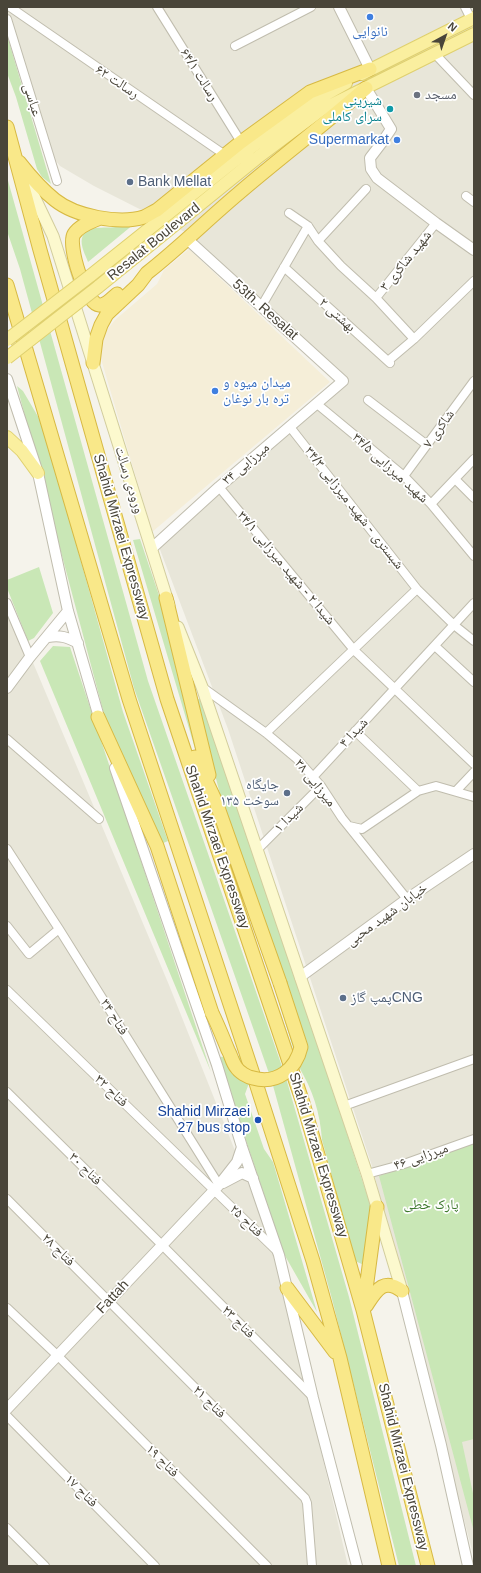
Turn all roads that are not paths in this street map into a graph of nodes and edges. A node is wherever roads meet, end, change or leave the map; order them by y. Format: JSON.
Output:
{"nodes":[{"id":1,"x":10,"y":7,"type":"edge"},
{"id":2,"x":157,"y":7,"type":"edge"},
{"id":3,"x":311,"y":7,"type":"edge"},
{"id":4,"x":339,"y":7,"type":"edge"},
{"id":5,"x":465,"y":7,"type":"edge"},
{"id":6,"x":7,"y":18,"type":"edge"},
{"id":7,"x":472,"y":19,"type":"edge"},
{"id":8,"x":474,"y":34,"type":"edge"},
{"id":9,"x":235,"y":46,"type":"dead end"},
{"id":10,"x":435,"y":54,"type":"junction"},
{"id":11,"x":370,"y":68,"type":"junction"},
{"id":12,"x":366,"y":88,"type":"junction"},
{"id":13,"x":474,"y":95,"type":"edge"},
{"id":14,"x":7,"y":127,"type":"edge"},
{"id":15,"x":241,"y":142,"type":"junction"},
{"id":16,"x":225,"y":155,"type":"junction"},
{"id":17,"x":16,"y":158,"type":"junction"},
{"id":18,"x":57,"y":181,"type":"dead end"},
{"id":19,"x":366,"y":189,"type":"dead end"},
{"id":20,"x":466,"y":196,"type":"dead end"},
{"id":21,"x":474,"y":202,"type":"edge"},
{"id":22,"x":289,"y":213,"type":"dead end"},
{"id":23,"x":100,"y":218,"type":"junction"},
{"id":24,"x":436,"y":223,"type":"junction"},
{"id":25,"x":308,"y":226,"type":"junction"},
{"id":26,"x":187,"y":239,"type":"junction"},
{"id":27,"x":318,"y":241,"type":"junction"},
{"id":28,"x":474,"y":250,"type":"edge"},
{"id":29,"x":284,"y":267,"type":"junction"},
{"id":30,"x":147,"y":273,"type":"junction"},
{"id":31,"x":474,"y":282,"type":"edge"},
{"id":32,"x":7,"y":285,"type":"edge"},
{"id":33,"x":376,"y":298,"type":"junction"},
{"id":34,"x":261,"y":307,"type":"junction"},
{"id":35,"x":414,"y":339,"type":"junction"},
{"id":36,"x":7,"y":340,"type":"edge"},
{"id":37,"x":7,"y":358,"type":"edge"},
{"id":38,"x":93,"y":362,"type":"junction"},
{"id":39,"x":7,"y":379,"type":"edge"},
{"id":40,"x":343,"y":381,"type":"joint"},
{"id":41,"x":474,"y":381,"type":"edge"},
{"id":42,"x":368,"y":400,"type":"dead end"},
{"id":43,"x":316,"y":404,"type":"junction"},
{"id":44,"x":290,"y":427,"type":"junction"},
{"id":45,"x":7,"y":438,"type":"edge"},
{"id":46,"x":427,"y":445,"type":"junction"},
{"id":47,"x":474,"y":459,"type":"edge"},
{"id":48,"x":38,"y":474,"type":"junction"},
{"id":49,"x":404,"y":476,"type":"junction"},
{"id":50,"x":456,"y":479,"type":"junction"},
{"id":51,"x":219,"y":487,"type":"junction"},
{"id":52,"x":474,"y":498,"type":"edge"},
{"id":53,"x":431,"y":504,"type":"junction"},
{"id":54,"x":471,"y":546,"type":"edge"},
{"id":55,"x":151,"y":549,"type":"junction"},
{"id":56,"x":474,"y":556,"type":"edge"},
{"id":57,"x":417,"y":589,"type":"junction"},
{"id":58,"x":166,"y":598,"type":"junction"},
{"id":59,"x":7,"y":603,"type":"edge"},
{"id":60,"x":474,"y":603,"type":"edge"},
{"id":61,"x":68,"y":611,"type":"junction"},
{"id":62,"x":454,"y":625,"type":"junction"},
{"id":63,"x":48,"y":637,"type":"junction"},
{"id":64,"x":474,"y":641,"type":"edge"},
{"id":65,"x":78,"y":643,"type":"junction"},
{"id":66,"x":435,"y":646,"type":"junction"},
{"id":67,"x":354,"y":650,"type":"junction"},
{"id":68,"x":30,"y":657,"type":"junction"},
{"id":69,"x":474,"y":682,"type":"edge"},
{"id":70,"x":202,"y":687,"type":"junction"},
{"id":71,"x":7,"y":688,"type":"edge"},
{"id":72,"x":395,"y":688,"type":"junction"},
{"id":73,"x":167,"y":699,"type":"junction"},
{"id":74,"x":98,"y":717,"type":"junction"},
{"id":75,"x":355,"y":731,"type":"junction"},
{"id":76,"x":266,"y":733,"type":"junction"},
{"id":77,"x":7,"y":738,"type":"edge"},
{"id":78,"x":474,"y":764,"type":"edge"},
{"id":79,"x":474,"y":772,"type":"edge"},
{"id":80,"x":313,"y":777,"type":"junction"},
{"id":81,"x":321,"y":786,"type":"junction"},
{"id":82,"x":418,"y":791,"type":"junction"},
{"id":83,"x":456,"y":791,"type":"junction"},
{"id":84,"x":474,"y":797,"type":"edge"},
{"id":85,"x":216,"y":802,"type":"junction"},
{"id":86,"x":99,"y":819,"type":"dead end"},
{"id":87,"x":349,"y":826,"type":"junction"},
{"id":88,"x":7,"y":849,"type":"edge"},
{"id":89,"x":257,"y":850,"type":"junction"},
{"id":90,"x":474,"y":854,"type":"edge"},
{"id":91,"x":408,"y":899,"type":"junction"},
{"id":92,"x":7,"y":926,"type":"edge"},
{"id":93,"x":60,"y":929,"type":"junction"},
{"id":94,"x":300,"y":977,"type":"junction"},
{"id":95,"x":7,"y":990,"type":"edge"},
{"id":96,"x":474,"y":1059,"type":"edge"},
{"id":97,"x":7,"y":1092,"type":"edge"},
{"id":98,"x":344,"y":1106,"type":"junction"},
{"id":99,"x":474,"y":1139,"type":"edge"},
{"id":100,"x":242,"y":1147,"type":"junction"},
{"id":101,"x":367,"y":1174,"type":"junction"},
{"id":102,"x":253,"y":1178,"type":"junction"},
{"id":103,"x":217,"y":1188,"type":"junction"},
{"id":104,"x":7,"y":1199,"type":"edge"},
{"id":105,"x":377,"y":1207,"type":"junction"},
{"id":106,"x":162,"y":1246,"type":"junction"},
{"id":107,"x":278,"y":1251,"type":"junction"},
{"id":108,"x":287,"y":1288,"type":"junction"},
{"id":109,"x":402,"y":1291,"type":"junction"},
{"id":110,"x":109,"y":1302,"type":"junction"},
{"id":111,"x":7,"y":1308,"type":"edge"},
{"id":112,"x":364,"y":1310,"type":"junction"},
{"id":113,"x":58,"y":1356,"type":"junction"},
{"id":114,"x":340,"y":1358,"type":"junction"},
{"id":115,"x":313,"y":1398,"type":"junction"},
{"id":116,"x":7,"y":1409,"type":"edge"},
{"id":117,"x":7,"y":1416,"type":"edge"},
{"id":118,"x":7,"y":1528,"type":"edge"},
{"id":119,"x":45,"y":1566,"type":"edge"},
{"id":120,"x":155,"y":1566,"type":"edge"},
{"id":121,"x":267,"y":1566,"type":"edge"},
{"id":122,"x":312,"y":1566,"type":"edge"},
{"id":123,"x":357,"y":1566,"type":"edge"},
{"id":124,"x":389,"y":1566,"type":"edge"},
{"id":125,"x":428,"y":1566,"type":"edge"},
{"id":126,"x":468,"y":1566,"type":"edge"}],
"edges":[{"from":1,"to":16,"type":"street","name":"رسالت ۶۲"},
{"from":2,"to":15,"type":"street","name":"رسالت ۶۴/۱"},
{"from":3,"to":9,"type":"street"},
{"from":4,"to":11,"type":"street"},
{"from":5,"to":7,"type":"street"},
{"from":6,"to":18,"type":"street","name":"عباسی"},
{"from":7,"to":11,"type":"main road","name":"Resalat Boulevard"},
{"from":8,"to":10,"type":"main road","name":"Resalat Boulevard"},
{"from":10,"to":12,"type":"main road","name":"Resalat Boulevard"},
{"from":10,"to":13,"type":"street"},
{"from":11,"to":15,"type":"highway"},
{"from":11,"to":36,"type":"main road","name":"Resalat Boulevard","bridge":true},
{"from":12,"to":24,"type":"street"},
{"from":12,"to":26,"type":"highway"},
{"from":12,"to":37,"type":"main road","name":"Resalat Boulevard","bridge":true},
{"from":14,"to":17,"type":"highway","name":"Shahid Mirzaei Expressway"},
{"from":15,"to":16,"type":"highway"},
{"from":16,"to":23,"type":"highway"},
{"from":17,"to":23,"type":"highway"},
{"from":17,"to":38,"type":"main road","name":"ورودی رسالت"},
{"from":17,"to":73,"type":"highway","name":"Shahid Mirzaei Expressway"},
{"from":19,"to":27,"type":"street"},
{"from":20,"to":21,"type":"street"},
{"from":22,"to":25,"type":"street"},
{"from":23,"to":30,"type":"highway"},
{"from":24,"to":28,"type":"street"},
{"from":24,"to":33,"type":"street","name":"شهید شاکری ۳"},
{"from":25,"to":27,"type":"street"},
{"from":25,"to":29,"type":"street"},
{"from":26,"to":30,"type":"highway"},
{"from":26,"to":34,"type":"street","name":"53th. Resalat"},
{"from":27,"to":33,"type":"street"},
{"from":29,"to":34,"type":"street"},
{"from":29,"to":35,"type":"street","name":"بهشتی ۲"},
{"from":30,"to":38,"type":"highway"},
{"from":31,"to":35,"type":"street"},
{"from":32,"to":114,"type":"highway"},
{"from":33,"to":35,"type":"street"},
{"from":34,"to":40,"type":"street","name":"53th. Resalat"},
{"from":38,"to":55,"type":"main road","name":"ورودی رسالت"},
{"from":39,"to":48,"type":"street"},
{"from":40,"to":43,"type":"street","name":"میرزایی ۳۴"},
{"from":41,"to":46,"type":"street","name":"شاکری ۷"},
{"from":42,"to":46,"type":"street"},
{"from":43,"to":44,"type":"street","name":"میرزایی ۳۴"},
{"from":43,"to":49,"type":"street","name":"شهید میرزایی ۳۴/۵"},
{"from":44,"to":51,"type":"street","name":"میرزایی ۳۴"},
{"from":44,"to":57,"type":"street","name":"شبستری - شهید میرزایی ۳۴/۳"},
{"from":45,"to":48,"type":"main road"},
{"from":46,"to":49,"type":"street","name":"شاکری ۷"},
{"from":47,"to":50,"type":"street"},
{"from":48,"to":61,"type":"street"},
{"from":49,"to":53,"type":"street","name":"شهید میرزایی ۳۴/۵"},
{"from":50,"to":52,"type":"street"},
{"from":50,"to":53,"type":"street"},
{"from":51,"to":55,"type":"street","name":"میرزایی ۳۴"},
{"from":51,"to":67,"type":"street","name":"شیدا ۲ - شهید میرزایی ۳۴/۱"},
{"from":53,"to":54,"type":"street","name":"شهید میرزایی ۳۴/۵"},
{"from":54,"to":56,"type":"street","name":"شهید میرزایی ۳۴/۵"},
{"from":55,"to":58,"type":"main road","name":"ورودی رسالت"},
{"from":57,"to":62,"type":"street","name":"شبستری - شهید میرزایی ۳۴/۳"},
{"from":57,"to":67,"type":"street"},
{"from":58,"to":70,"type":"main road","name":"ورودی رسالت"},
{"from":58,"to":85,"type":"highway"},
{"from":59,"to":68,"type":"street"},
{"from":60,"to":62,"type":"street","name":"شیدا ۴"},
{"from":61,"to":63,"type":"street"},
{"from":61,"to":65,"type":"street"},
{"from":62,"to":64,"type":"street","name":"شبستری - شهید میرزایی ۳۴/۳"},
{"from":62,"to":66,"type":"street","name":"شیدا ۴"},
{"from":63,"to":65,"type":"street"},
{"from":63,"to":68,"type":"street"},
{"from":65,"to":74,"type":"street"},
{"from":66,"to":69,"type":"street"},
{"from":66,"to":72,"type":"street","name":"شیدا ۴"},
{"from":67,"to":72,"type":"street"},
{"from":67,"to":76,"type":"street"},
{"from":68,"to":71,"type":"street"},
{"from":70,"to":76,"type":"street","name":"میرزایی ۳۸"},
{"from":70,"to":89,"type":"main road","name":"ورودی رسالت"},
{"from":72,"to":75,"type":"street","name":"شیدا ۴"},
{"from":72,"to":78,"type":"street"},
{"from":73,"to":85,"type":"highway"},
{"from":73,"to":112,"type":"highway","name":"Shahid Mirzaei Expressway"},
{"from":74,"to":85,"type":"highway","bridge":true},
{"from":74,"to":100,"type":"street"},
{"from":75,"to":80,"type":"street","name":"شیدا ۴"},
{"from":75,"to":82,"type":"street"},
{"from":76,"to":80,"type":"street","name":"میرزایی ۳۸"},
{"from":77,"to":86,"type":"street"},
{"from":79,"to":83,"type":"street"},
{"from":80,"to":81,"type":"street","name":"میرزایی ۳۸"},
{"from":81,"to":87,"type":"street","name":"میرزایی ۳۸"},
{"from":81,"to":89,"type":"street","name":"شیدا ۱"},
{"from":82,"to":83,"type":"street"},
{"from":82,"to":87,"type":"street"},
{"from":83,"to":84,"type":"street"},
{"from":87,"to":91,"type":"street","name":"میرزایی ۳۸"},
{"from":88,"to":93,"type":"street","name":"فتاح ۳۴"},
{"from":89,"to":94,"type":"main road","name":"ورودی رسالت"},
{"from":90,"to":91,"type":"street","name":"خیابان شهید محبی"},
{"from":91,"to":94,"type":"street","name":"خیابان شهید محبی"},
{"from":92,"to":93,"type":"street"},
{"from":93,"to":103,"type":"street","name":"فتاح ۳۴"},
{"from":94,"to":98,"type":"main road","name":"ورودی رسالت"},
{"from":95,"to":103,"type":"street","name":"فتاح ۳۲"},
{"from":96,"to":98,"type":"street"},
{"from":97,"to":106,"type":"street","name":"فتاح ۳۰"},
{"from":98,"to":101,"type":"main road","name":"ورودی رسالت"},
{"from":99,"to":101,"type":"street","name":"میرزایی ۴۶"},
{"from":100,"to":102,"type":"street"},
{"from":100,"to":103,"type":"street","name":"Fattah"},
{"from":101,"to":105,"type":"main road","name":"ورودی رسالت"},
{"from":102,"to":103,"type":"street","name":"Fattah"},
{"from":102,"to":107,"type":"street"},
{"from":103,"to":106,"type":"street","name":"Fattah"},
{"from":103,"to":107,"type":"street","name":"فتاح ۲۵"},
{"from":104,"to":110,"type":"street","name":"فتاح ۲۸"},
{"from":105,"to":109,"type":"main road","name":"ورودی رسالت"},
{"from":105,"to":112,"type":"highway"},
{"from":106,"to":110,"type":"street","name":"Fattah"},
{"from":106,"to":115,"type":"street","name":"فتاح ۲۳"},
{"from":107,"to":108,"type":"street"},
{"from":108,"to":114,"type":"highway"},
{"from":108,"to":115,"type":"street"},
{"from":109,"to":112,"type":"highway"},
{"from":109,"to":126,"type":"street"},
{"from":110,"to":113,"type":"street","name":"Fattah"},
{"from":110,"to":122,"type":"street","name":"فتاح ۲۱"},
{"from":111,"to":113,"type":"street","name":"فتاح ۱۹"},
{"from":112,"to":125,"type":"highway","name":"Shahid Mirzaei Expressway"},
{"from":113,"to":116,"type":"street","name":"Fattah"},
{"from":113,"to":121,"type":"street","name":"فتاح ۱۹"},
{"from":114,"to":124,"type":"highway"},
{"from":115,"to":123,"type":"street"},
{"from":117,"to":120,"type":"street","name":"فتاح ۱۷"},
{"from":118,"to":119,"type":"street"}]}
